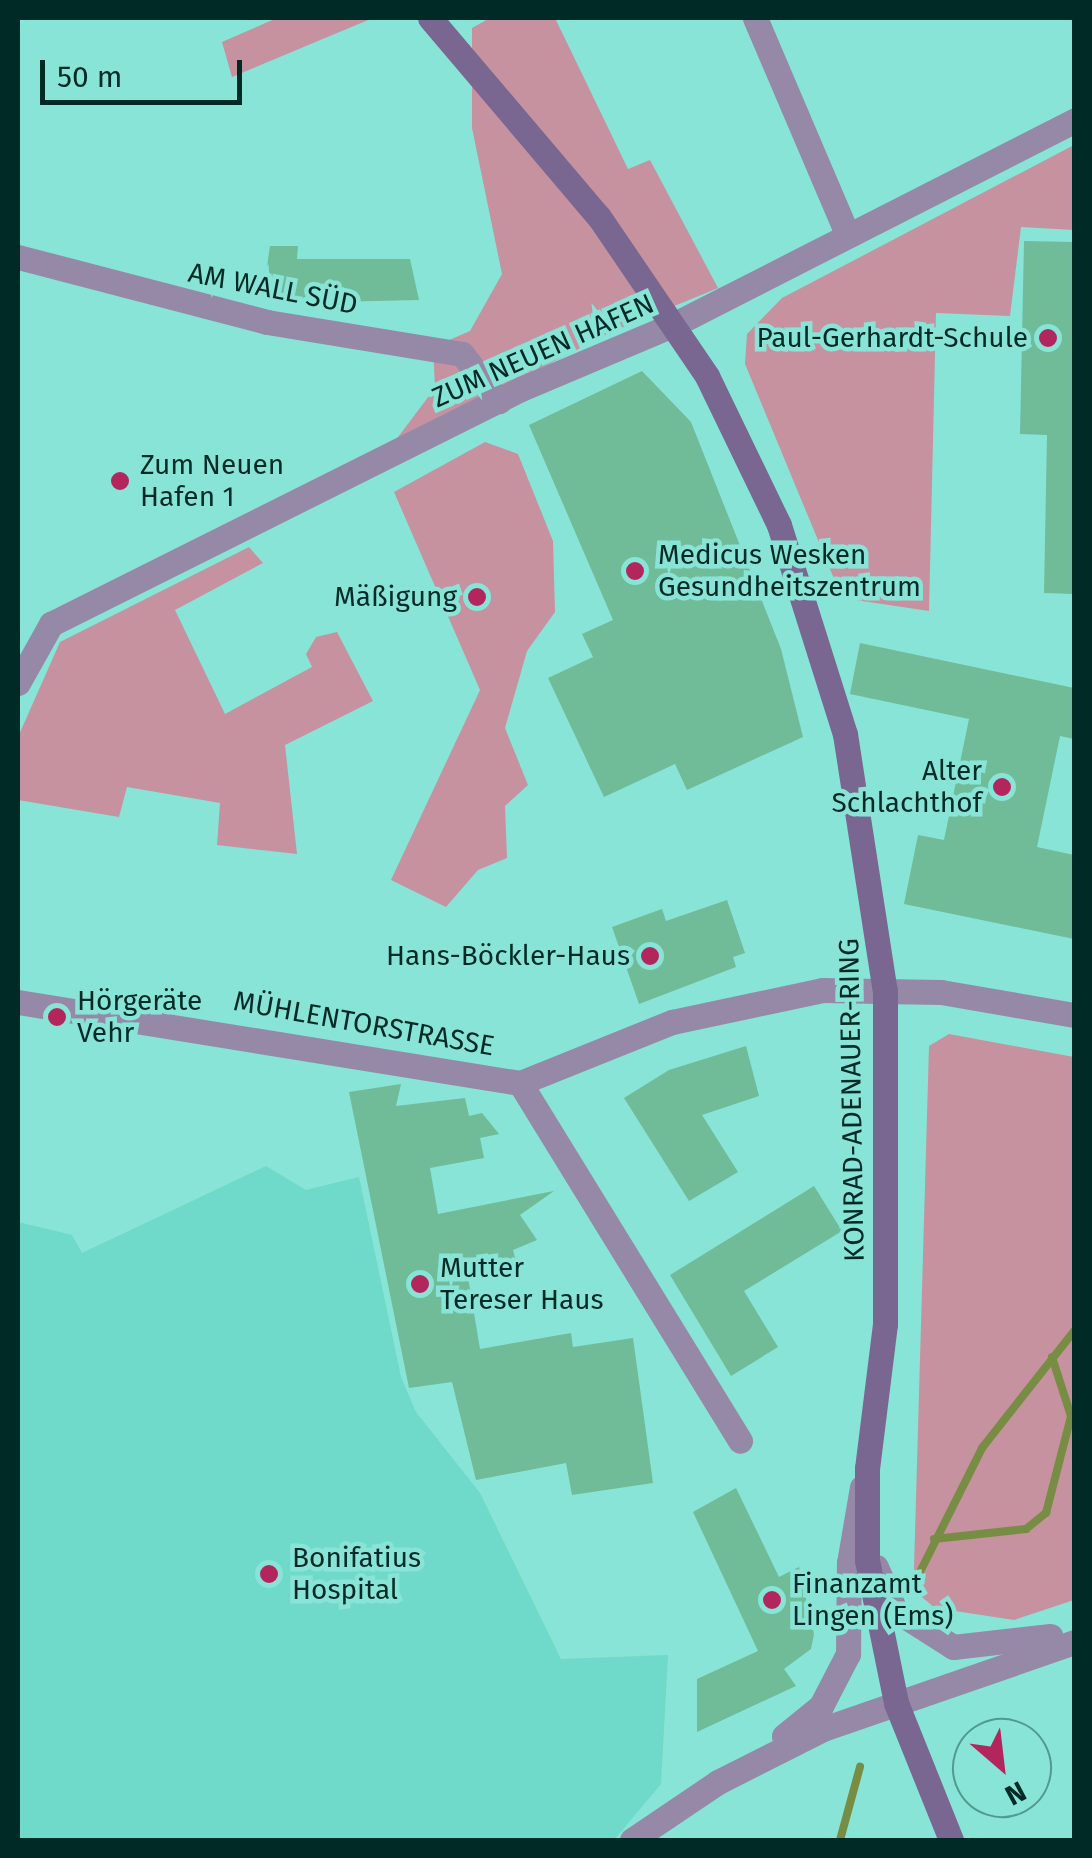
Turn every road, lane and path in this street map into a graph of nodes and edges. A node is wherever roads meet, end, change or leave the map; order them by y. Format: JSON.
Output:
{"nodes":[{"id":1,"x":430,"y":18,"type":"edge"},
{"id":2,"x":756,"y":18,"type":"edge"},
{"id":3,"x":1074,"y":121,"type":"edge"},
{"id":4,"x":847,"y":234,"type":"junction"},
{"id":5,"x":18,"y":257,"type":"edge"},
{"id":6,"x":675,"y":324,"type":"junction"},
{"id":7,"x":499,"y":401,"type":"junction"},
{"id":8,"x":28,"y":634,"type":"edge"},
{"id":9,"x":18,"y":683,"type":"edge"},
{"id":10,"x":886,"y":991,"type":"junction"},
{"id":11,"x":18,"y":1002,"type":"edge"},
{"id":12,"x":1074,"y":1014,"type":"edge"},
{"id":13,"x":520,"y":1083,"type":"junction"},
{"id":14,"x":740,"y":1441,"type":"dead end"},
{"id":15,"x":866,"y":1468,"type":"junction"},
{"id":16,"x":864,"y":1513,"type":"junction"},
{"id":17,"x":1074,"y":1631,"type":"edge"},
{"id":18,"x":1074,"y":1642,"type":"edge"},
{"id":19,"x":896,"y":1702,"type":"junction"},
{"id":20,"x":718,"y":1782,"type":"junction"},
{"id":21,"x":632,"y":1840,"type":"edge"},
{"id":22,"x":951,"y":1840,"type":"edge"}],
"edges":[{"from":1,"to":6,"type":"main road","name":"KONRAD-ADENAUER-RING"},
{"from":2,"to":4,"type":"street"},
{"from":3,"to":4,"type":"street","name":"ZUM NEUEN HAFEN"},
{"from":4,"to":6,"type":"street","name":"ZUM NEUEN HAFEN"},
{"from":5,"to":7,"type":"street","name":"AM WALL SÜD"},
{"from":6,"to":7,"type":"street","name":"ZUM NEUEN HAFEN"},
{"from":6,"to":10,"type":"main road","name":"KONRAD-ADENAUER-RING"},
{"from":7,"to":8,"type":"street","name":"ZUM NEUEN HAFEN"},
{"from":8,"to":9,"type":"street"},
{"from":10,"to":12,"type":"street"},
{"from":10,"to":13,"type":"street"},
{"from":10,"to":15,"type":"main road","name":"KONRAD-ADENAUER-RING"},
{"from":11,"to":13,"type":"street","name":"MÜHLENTORSTRASSE"},
{"from":13,"to":14,"type":"street","name":"MÜHLENTORSTRASSE"},
{"from":15,"to":16,"type":"main road","name":"KONRAD-ADENAUER-RING"},
{"from":15,"to":20,"type":"street"},
{"from":16,"to":17,"type":"street"},
{"from":16,"to":19,"type":"main road","name":"KONRAD-ADENAUER-RING"},
{"from":18,"to":19,"type":"street"},
{"from":19,"to":20,"type":"street"},
{"from":19,"to":22,"type":"main road","name":"KONRAD-ADENAUER-RING"},
{"from":20,"to":21,"type":"street"}]}
